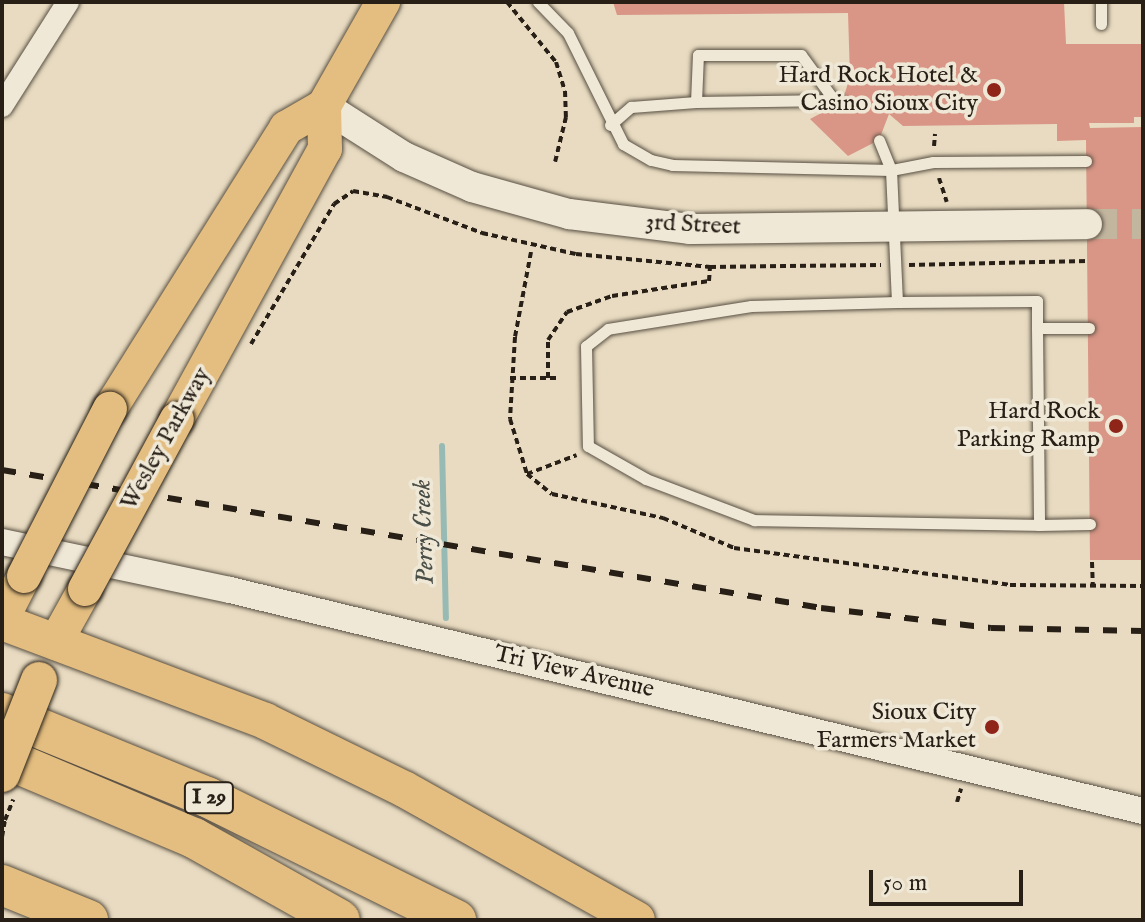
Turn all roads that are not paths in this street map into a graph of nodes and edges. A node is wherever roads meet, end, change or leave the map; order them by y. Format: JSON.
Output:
{"nodes":[{"id":1,"x":68,"y":2,"type":"edge"},
{"id":2,"x":383,"y":2,"type":"edge"},
{"id":3,"x":538,"y":2,"type":"edge"},
{"id":4,"x":1101,"y":2,"type":"edge"},
{"id":5,"x":1101,"y":24,"type":"dead end"},
{"id":6,"x":6,"y":92,"type":"edge"},
{"id":7,"x":696,"y":102,"type":"junction"},
{"id":8,"x":324,"y":106,"type":"junction"},
{"id":9,"x":610,"y":125,"type":"junction"},
{"id":10,"x":879,"y":140,"type":"dead end"},
{"id":11,"x":1086,"y":161,"type":"dead end"},
{"id":12,"x":891,"y":170,"type":"junction"},
{"id":13,"x":1087,"y":224,"type":"tunnel mouth"},
{"id":14,"x":896,"y":227,"type":"junction"},
{"id":15,"x":897,"y":302,"type":"junction"},
{"id":16,"x":1037,"y":328,"type":"junction"},
{"id":17,"x":1089,"y":328,"type":"dead end"},
{"id":18,"x":1090,"y":524,"type":"dead end"},
{"id":19,"x":1039,"y":525,"type":"junction"},
{"id":20,"x":2,"y":542,"type":"edge"},
{"id":21,"x":2,"y":620,"type":"edge"},
{"id":22,"x":55,"y":643,"type":"junction"},
{"id":23,"x":2,"y":700,"type":"edge"},
{"id":24,"x":2,"y":713,"type":"edge"},
{"id":25,"x":2,"y":757,"type":"edge"},
{"id":26,"x":2,"y":774,"type":"edge"},
{"id":27,"x":207,"y":797,"type":"junction"},
{"id":28,"x":1143,"y":811,"type":"edge"},
{"id":29,"x":2,"y":885,"type":"edge"},
{"id":30,"x":88,"y":920,"type":"edge"},
{"id":31,"x":340,"y":920,"type":"edge"},
{"id":32,"x":456,"y":920,"type":"edge"},
{"id":33,"x":637,"y":920,"type":"edge"}],
"edges":[{"from":1,"to":6,"type":"street"},
{"from":2,"to":8,"type":"main road"},
{"from":3,"to":9,"type":"lane"},
{"from":4,"to":5,"type":"lane"},
{"from":7,"to":7,"type":"lane"},
{"from":7,"to":9,"type":"lane"},
{"from":8,"to":14,"type":"main road","name":"3rd Street"},
{"from":8,"to":21,"type":"main road","bridge":true},
{"from":8,"to":22,"type":"main road","name":"Wesley Parkway","bridge":true},
{"from":9,"to":12,"type":"lane"},
{"from":10,"to":12,"type":"lane"},
{"from":11,"to":12,"type":"lane"},
{"from":12,"to":14,"type":"lane"},
{"from":13,"to":14,"type":"main road","name":"3rd Street"},
{"from":14,"to":15,"type":"lane"},
{"from":15,"to":16,"type":"lane"},
{"from":15,"to":19,"type":"lane"},
{"from":16,"to":17,"type":"lane"},
{"from":16,"to":19,"type":"lane"},
{"from":18,"to":19,"type":"lane"},
{"from":20,"to":28,"type":"street","name":"Tri View Avenue"},
{"from":21,"to":22,"type":"highway"},
{"from":22,"to":26,"type":"highway","name":"Wesley Parkway","bridge":true},
{"from":22,"to":33,"type":"highway"},
{"from":23,"to":27,"type":"highway"},
{"from":24,"to":27,"type":"highway","number":"I 29"},
{"from":25,"to":31,"type":"highway","number":"I 29"},
{"from":27,"to":32,"type":"highway","number":"I 29"},
{"from":29,"to":30,"type":"highway"}]}
